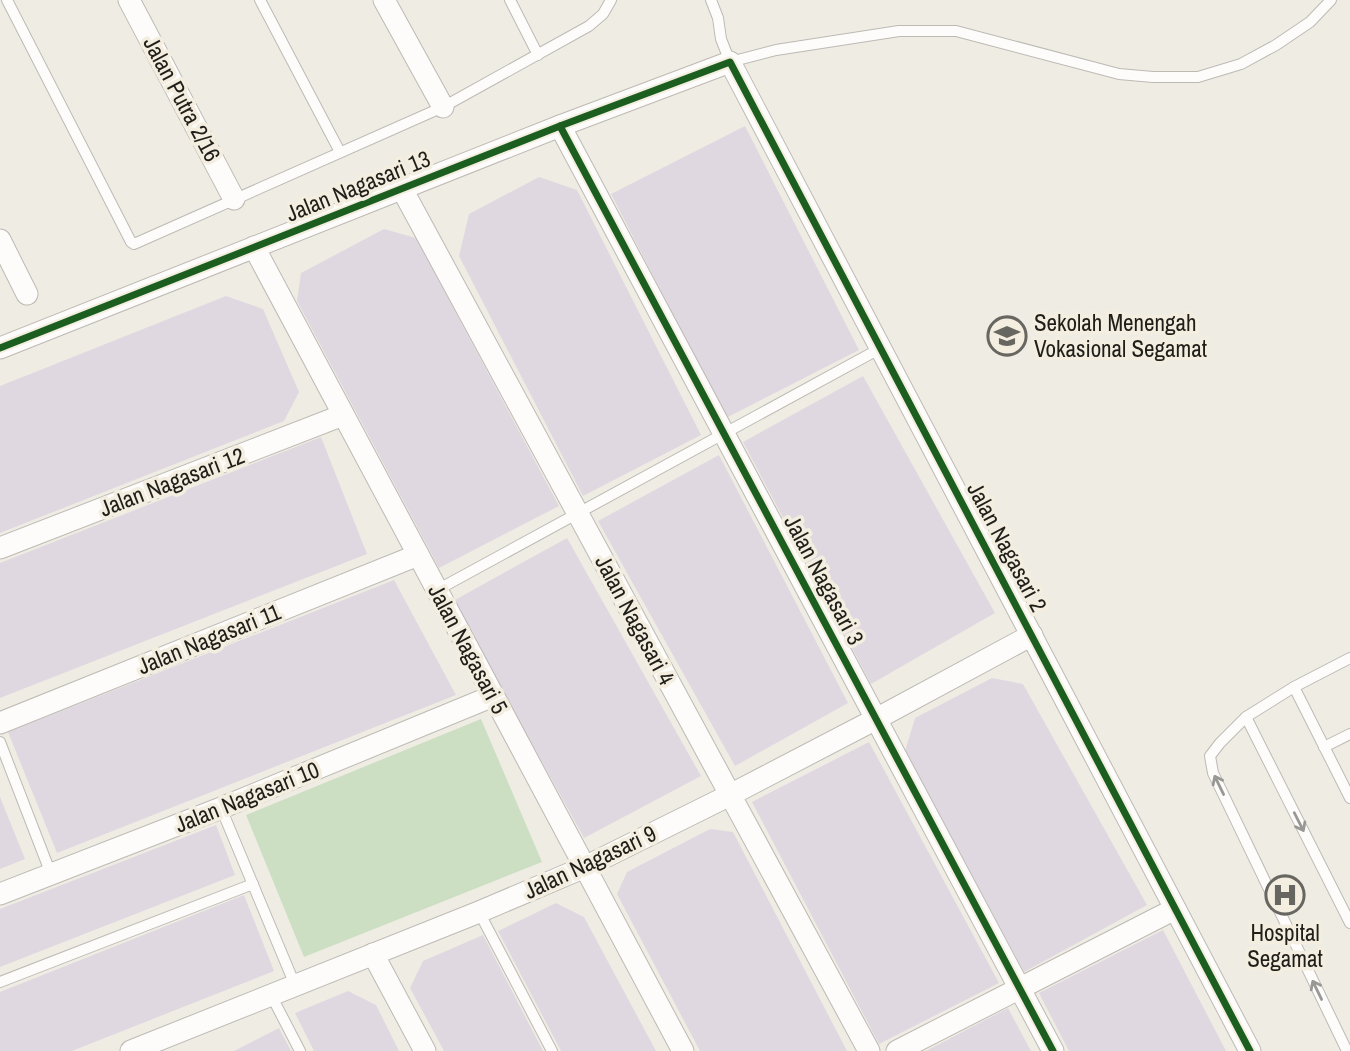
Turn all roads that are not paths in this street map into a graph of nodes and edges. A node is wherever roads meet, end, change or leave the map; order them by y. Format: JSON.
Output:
{"nodes":[{"id":1,"x":7,"y":0,"type":"edge"},
{"id":2,"x":129,"y":0,"type":"edge"},
{"id":3,"x":260,"y":0,"type":"edge"},
{"id":4,"x":383,"y":0,"type":"edge"},
{"id":5,"x":510,"y":0,"type":"edge"},
{"id":6,"x":611,"y":0,"type":"edge"},
{"id":7,"x":711,"y":0,"type":"edge"},
{"id":8,"x":1331,"y":0,"type":"edge"},
{"id":9,"x":538,"y":55,"type":"junction"},
{"id":10,"x":730,"y":62,"type":"junction"},
{"id":11,"x":443,"y":107,"type":"junction"},
{"id":12,"x":560,"y":126,"type":"junction"},
{"id":13,"x":340,"y":152,"type":"junction"},
{"id":14,"x":402,"y":189,"type":"junction"},
{"id":15,"x":234,"y":199,"type":"junction"},
{"id":16,"x":0,"y":240,"type":"edge"},
{"id":17,"x":254,"y":247,"type":"junction"},
{"id":18,"x":27,"y":294,"type":"dead end"},
{"id":19,"x":0,"y":348,"type":"edge"},
{"id":20,"x":881,"y":348,"type":"junction"},
{"id":21,"x":343,"y":415,"type":"junction"},
{"id":22,"x":723,"y":433,"type":"junction"},
{"id":23,"x":577,"y":512,"type":"junction"},
{"id":24,"x":0,"y":548,"type":"edge"},
{"id":25,"x":418,"y":555,"type":"junction"},
{"id":26,"x":437,"y":590,"type":"junction"},
{"id":27,"x":1032,"y":635,"type":"junction"},
{"id":28,"x":1350,"y":658,"type":"edge"},
{"id":29,"x":1294,"y":687,"type":"junction"},
{"id":30,"x":493,"y":696,"type":"junction"},
{"id":31,"x":1246,"y":717,"type":"junction"},
{"id":32,"x":876,"y":719,"type":"junction"},
{"id":33,"x":0,"y":723,"type":"edge"},
{"id":34,"x":1350,"y":734,"type":"edge"},
{"id":35,"x":0,"y":743,"type":"edge"},
{"id":36,"x":1324,"y":747,"type":"junction"},
{"id":37,"x":730,"y":795,"type":"junction"},
{"id":38,"x":1350,"y":798,"type":"edge"},
{"id":39,"x":222,"y":808,"type":"junction"},
{"id":40,"x":584,"y":867,"type":"junction"},
{"id":41,"x":51,"y":873,"type":"junction"},
{"id":42,"x":253,"y":884,"type":"junction"},
{"id":43,"x":0,"y":894,"type":"edge"},
{"id":44,"x":1175,"y":909,"type":"junction"},
{"id":45,"x":479,"y":912,"type":"junction"},
{"id":46,"x":1350,"y":923,"type":"edge"},
{"id":47,"x":373,"y":954,"type":"junction"},
{"id":48,"x":0,"y":982,"type":"edge"},
{"id":49,"x":295,"y":985,"type":"junction"},
{"id":50,"x":1019,"y":987,"type":"junction"},
{"id":51,"x":271,"y":995,"type":"junction"},
{"id":52,"x":165,"y":1045,"type":"edge"},
{"id":53,"x":131,"y":1051,"type":"edge"},
{"id":54,"x":300,"y":1051,"type":"edge"},
{"id":55,"x":425,"y":1051,"type":"edge"},
{"id":56,"x":552,"y":1051,"type":"edge"},
{"id":57,"x":683,"y":1051,"type":"edge"},
{"id":58,"x":869,"y":1051,"type":"edge"},
{"id":59,"x":897,"y":1051,"type":"edge"},
{"id":60,"x":1054,"y":1051,"type":"edge"},
{"id":61,"x":1250,"y":1051,"type":"edge"},
{"id":62,"x":1347,"y":1051,"type":"edge"}],
"edges":[{"from":1,"to":15,"type":"lane"},
{"from":2,"to":15,"type":"street","name":"Jalan Putra 2/16"},
{"from":3,"to":13,"type":"lane"},
{"from":4,"to":11,"type":"street"},
{"from":5,"to":9,"type":"lane"},
{"from":6,"to":9,"type":"lane"},
{"from":7,"to":10,"type":"lane"},
{"from":8,"to":10,"type":"lane"},
{"from":9,"to":11,"type":"lane"},
{"from":10,"to":12,"type":"street","name":"Jalan Nagasari 13"},
{"from":10,"to":20,"type":"street","name":"Jalan Nagasari 2"},
{"from":11,"to":13,"type":"lane"},
{"from":12,"to":14,"type":"street","name":"Jalan Nagasari 13"},
{"from":12,"to":22,"type":"street","name":"Jalan Nagasari 3"},
{"from":13,"to":15,"type":"lane"},
{"from":14,"to":17,"type":"street","name":"Jalan Nagasari 13"},
{"from":14,"to":23,"type":"street","name":"Jalan Nagasari 4"},
{"from":16,"to":18,"type":"street"},
{"from":17,"to":19,"type":"street","name":"Jalan Nagasari 13"},
{"from":17,"to":21,"type":"street","name":"Jalan Nagasari 5"},
{"from":20,"to":22,"type":"lane"},
{"from":20,"to":27,"type":"street","name":"Jalan Nagasari 2"},
{"from":21,"to":24,"type":"street","name":"Jalan Nagasari 12"},
{"from":21,"to":25,"type":"street","name":"Jalan Nagasari 5"},
{"from":22,"to":23,"type":"lane"},
{"from":22,"to":32,"type":"street","name":"Jalan Nagasari 3"},
{"from":23,"to":26,"type":"lane"},
{"from":23,"to":37,"type":"street","name":"Jalan Nagasari 4"},
{"from":25,"to":26,"type":"street","name":"Jalan Nagasari 5"},
{"from":25,"to":33,"type":"street","name":"Jalan Nagasari 11"},
{"from":26,"to":30,"type":"street","name":"Jalan Nagasari 5"},
{"from":27,"to":32,"type":"street","name":"Jalan Nagasari 9"},
{"from":27,"to":44,"type":"street","name":"Jalan Nagasari 2"},
{"from":28,"to":29,"type":"lane"},
{"from":29,"to":31,"type":"lane"},
{"from":29,"to":36,"type":"lane"},
{"from":30,"to":39,"type":"street","name":"Jalan Nagasari 10"},
{"from":30,"to":40,"type":"street","name":"Jalan Nagasari 5"},
{"from":31,"to":46,"type":"lane","one_way":true},
{"from":62,"to":31,"type":"lane","one_way":true},
{"from":32,"to":37,"type":"street","name":"Jalan Nagasari 9"},
{"from":32,"to":50,"type":"street","name":"Jalan Nagasari 3"},
{"from":34,"to":36,"type":"lane"},
{"from":35,"to":41,"type":"lane"},
{"from":36,"to":38,"type":"lane"},
{"from":37,"to":40,"type":"street","name":"Jalan Nagasari 9"},
{"from":37,"to":58,"type":"street","name":"Jalan Nagasari 4"},
{"from":39,"to":41,"type":"street","name":"Jalan Nagasari 10"},
{"from":39,"to":42,"type":"lane"},
{"from":40,"to":45,"type":"street","name":"Jalan Nagasari 9"},
{"from":40,"to":57,"type":"street","name":"Jalan Nagasari 5"},
{"from":41,"to":43,"type":"street","name":"Jalan Nagasari 10"},
{"from":42,"to":48,"type":"lane"},
{"from":42,"to":49,"type":"lane"},
{"from":44,"to":50,"type":"street"},
{"from":44,"to":61,"type":"street","name":"Jalan Nagasari 2"},
{"from":45,"to":47,"type":"street","name":"Jalan Nagasari 9"},
{"from":45,"to":56,"type":"lane"},
{"from":47,"to":49,"type":"street","name":"Jalan Nagasari 9"},
{"from":47,"to":55,"type":"street"},
{"from":49,"to":51,"type":"street","name":"Jalan Nagasari 9"},
{"from":50,"to":59,"type":"street"},
{"from":50,"to":60,"type":"street","name":"Jalan Nagasari 3"},
{"from":51,"to":52,"type":"street","name":"Jalan Nagasari 9"},
{"from":51,"to":54,"type":"lane"},
{"from":52,"to":53,"type":"street","name":"Jalan Nagasari 9"}]}
